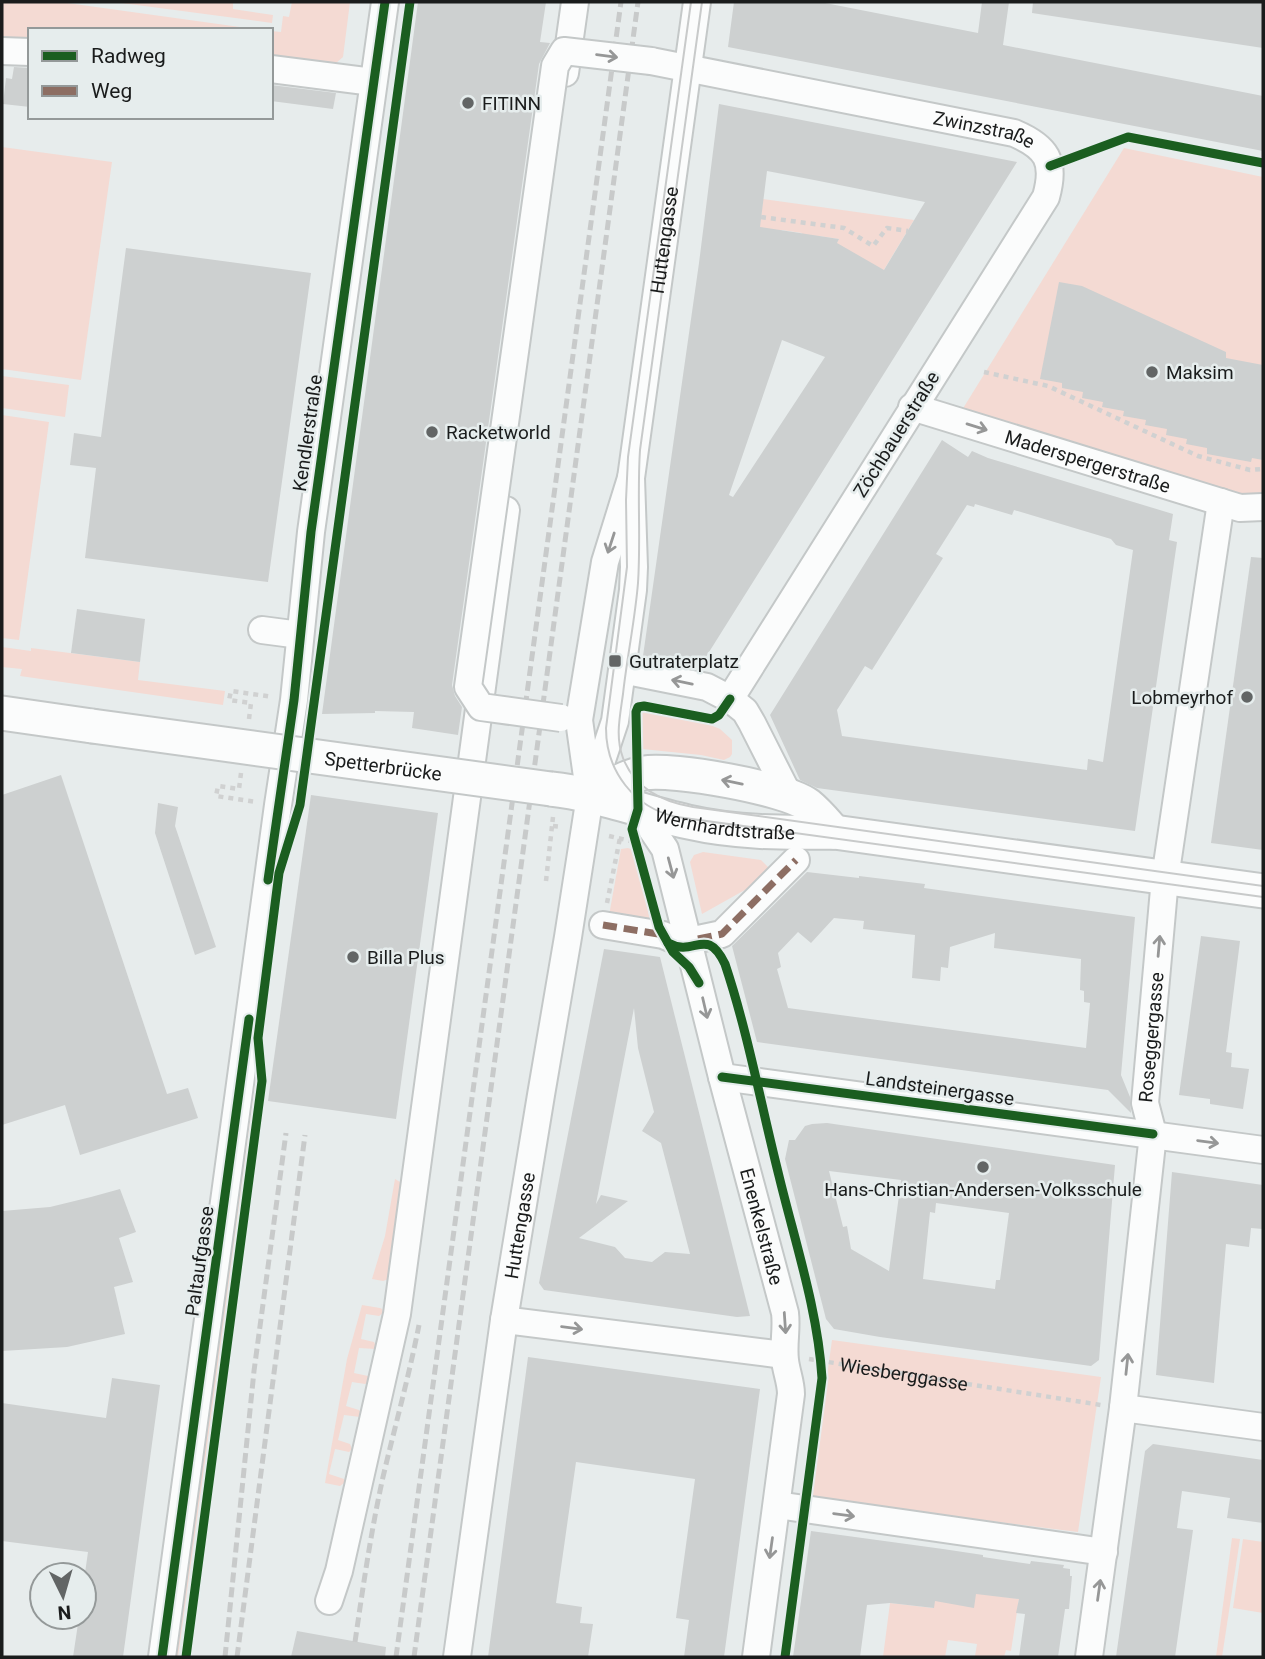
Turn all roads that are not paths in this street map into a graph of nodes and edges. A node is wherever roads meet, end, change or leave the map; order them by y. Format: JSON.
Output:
{"nodes":[{"id":1,"x":385,"y":2,"type":"edge"},
{"id":2,"x":575,"y":2,"type":"edge"},
{"id":3,"x":697,"y":2,"type":"edge"},
{"id":4,"x":2,"y":51,"type":"edge"},
{"id":5,"x":28,"y":51,"type":"edge"},
{"id":6,"x":688,"y":68,"type":"junction"},
{"id":7,"x":273,"y":69,"type":"edge"},
{"id":8,"x":373,"y":82,"type":"junction"},
{"id":9,"x":1050,"y":166,"type":"joint"},
{"id":10,"x":912,"y":407,"type":"junction"},
{"id":11,"x":631,"y":478,"type":"junction"},
{"id":12,"x":1221,"y":502,"type":"junction"},
{"id":13,"x":1263,"y":507,"type":"edge"},
{"id":14,"x":262,"y":630,"type":"dead end"},
{"id":15,"x":300,"y":635,"type":"junction"},
{"id":16,"x":622,"y":670,"type":"junction"},
{"id":17,"x":730,"y":699,"type":"junction"},
{"id":18,"x":2,"y":713,"type":"edge"},
{"id":19,"x":570,"y":719,"type":"junction"},
{"id":20,"x":590,"y":796,"type":"junction"},
{"id":21,"x":789,"y":796,"type":"junction"},
{"id":22,"x":638,"y":809,"type":"junction"},
{"id":23,"x":834,"y":832,"type":"junction"},
{"id":24,"x":796,"y":860,"type":"dead end"},
{"id":25,"x":270,"y":869,"type":"joint"},
{"id":26,"x":1165,"y":878,"type":"junction"},
{"id":27,"x":1263,"y":891,"type":"edge"},
{"id":28,"x":603,"y":925,"type":"road end"},
{"id":29,"x":689,"y":941,"type":"junction"},
{"id":30,"x":722,"y":1077,"type":"junction"},
{"id":31,"x":1153,"y":1135,"type":"junction"},
{"id":32,"x":1263,"y":1150,"type":"edge"},
{"id":33,"x":504,"y":1320,"type":"junction"},
{"id":34,"x":784,"y":1355,"type":"junction"},
{"id":35,"x":1122,"y":1408,"type":"junction"},
{"id":36,"x":1263,"y":1427,"type":"edge"},
{"id":37,"x":777,"y":1505,"type":"junction"},
{"id":38,"x":1104,"y":1552,"type":"junction"},
{"id":39,"x":329,"y":1601,"type":"dead end"},
{"id":40,"x":162,"y":1657,"type":"edge"},
{"id":41,"x":457,"y":1657,"type":"edge"},
{"id":42,"x":756,"y":1657,"type":"edge"},
{"id":43,"x":1089,"y":1657,"type":"edge"}],
"edges":[{"from":1,"to":8,"type":"street","name":"Kendlerstraße"},
{"from":2,"to":39,"type":"street"},
{"from":3,"to":6,"type":"street","name":"Huttengasse"},
{"from":4,"to":5,"type":"street"},
{"from":6,"to":9,"type":"street","name":"Zwinzstraße"},
{"from":6,"to":11,"type":"street","name":"Huttengasse"},
{"from":19,"to":6,"type":"street","name":"Zwinzstraße","one_way":true,"bridge":true},
{"from":7,"to":8,"type":"street"},
{"from":8,"to":15,"type":"street","name":"Kendlerstraße"},
{"from":9,"to":10,"type":"street","name":"Zöchbauerstraße"},
{"from":10,"to":12,"type":"street","name":"Maderspergerstraße","one_way":true},
{"from":10,"to":17,"type":"street","name":"Zöchbauerstraße"},
{"from":11,"to":16,"type":"street","name":"Huttengasse"},
{"from":11,"to":19,"type":"street","name":"Huttengasse","one_way":true},
{"from":12,"to":13,"type":"street","name":"Maderspergerstraße"},
{"from":12,"to":26,"type":"street","name":"Roseggergasse"},
{"from":14,"to":15,"type":"street"},
{"from":15,"to":25,"type":"street","name":"Kendlerstraße"},
{"from":17,"to":16,"type":"street","one_way":true},
{"from":16,"to":20,"type":"street","name":"Huttengasse"},
{"from":17,"to":21,"type":"street"},
{"from":18,"to":20,"type":"main road","name":"Spetterbrücke","bridge":true},
{"from":19,"to":20,"type":"street","name":"Huttengasse"},
{"from":21,"to":20,"type":"main road","name":"Wernhardtstraße","one_way":true},
{"from":20,"to":22,"type":"main road","name":"Wernhardtstraße"},
{"from":20,"to":33,"type":"street","name":"Huttengasse"},
{"from":21,"to":23,"type":"main road","name":"Wernhardtstraße"},
{"from":22,"to":23,"type":"main road","name":"Wernhardtstraße"},
{"from":22,"to":29,"type":"street","name":"Enenkelstraße","one_way":true},
{"from":23,"to":26,"type":"main road","name":"Wernhardtstraße"},
{"from":24,"to":29,"type":"street"},
{"from":25,"to":40,"type":"street","name":"Paltaufgasse"},
{"from":26,"to":27,"type":"main road","name":"Wernhardtstraße"},
{"from":31,"to":26,"type":"street","name":"Roseggergasse","one_way":true},
{"from":28,"to":29,"type":"street"},
{"from":29,"to":30,"type":"street","name":"Enenkelstraße","one_way":true},
{"from":30,"to":31,"type":"street","name":"Landsteinergasse"},
{"from":30,"to":34,"type":"street","name":"Enenkelstraße","one_way":true},
{"from":31,"to":32,"type":"street","name":"Landsteinergasse","one_way":true},
{"from":35,"to":31,"type":"street","name":"Roseggergasse","one_way":true},
{"from":33,"to":34,"type":"street","one_way":true},
{"from":33,"to":41,"type":"street","name":"Huttengasse"},
{"from":34,"to":37,"type":"street","name":"Enenkelstraße"},
{"from":35,"to":36,"type":"street"},
{"from":35,"to":38,"type":"street","name":"Roseggergasse"},
{"from":37,"to":38,"type":"street","one_way":true},
{"from":37,"to":42,"type":"street","name":"Enenkelstraße","one_way":true},
{"from":43,"to":38,"type":"street","name":"Roseggergasse","one_way":true}]}
